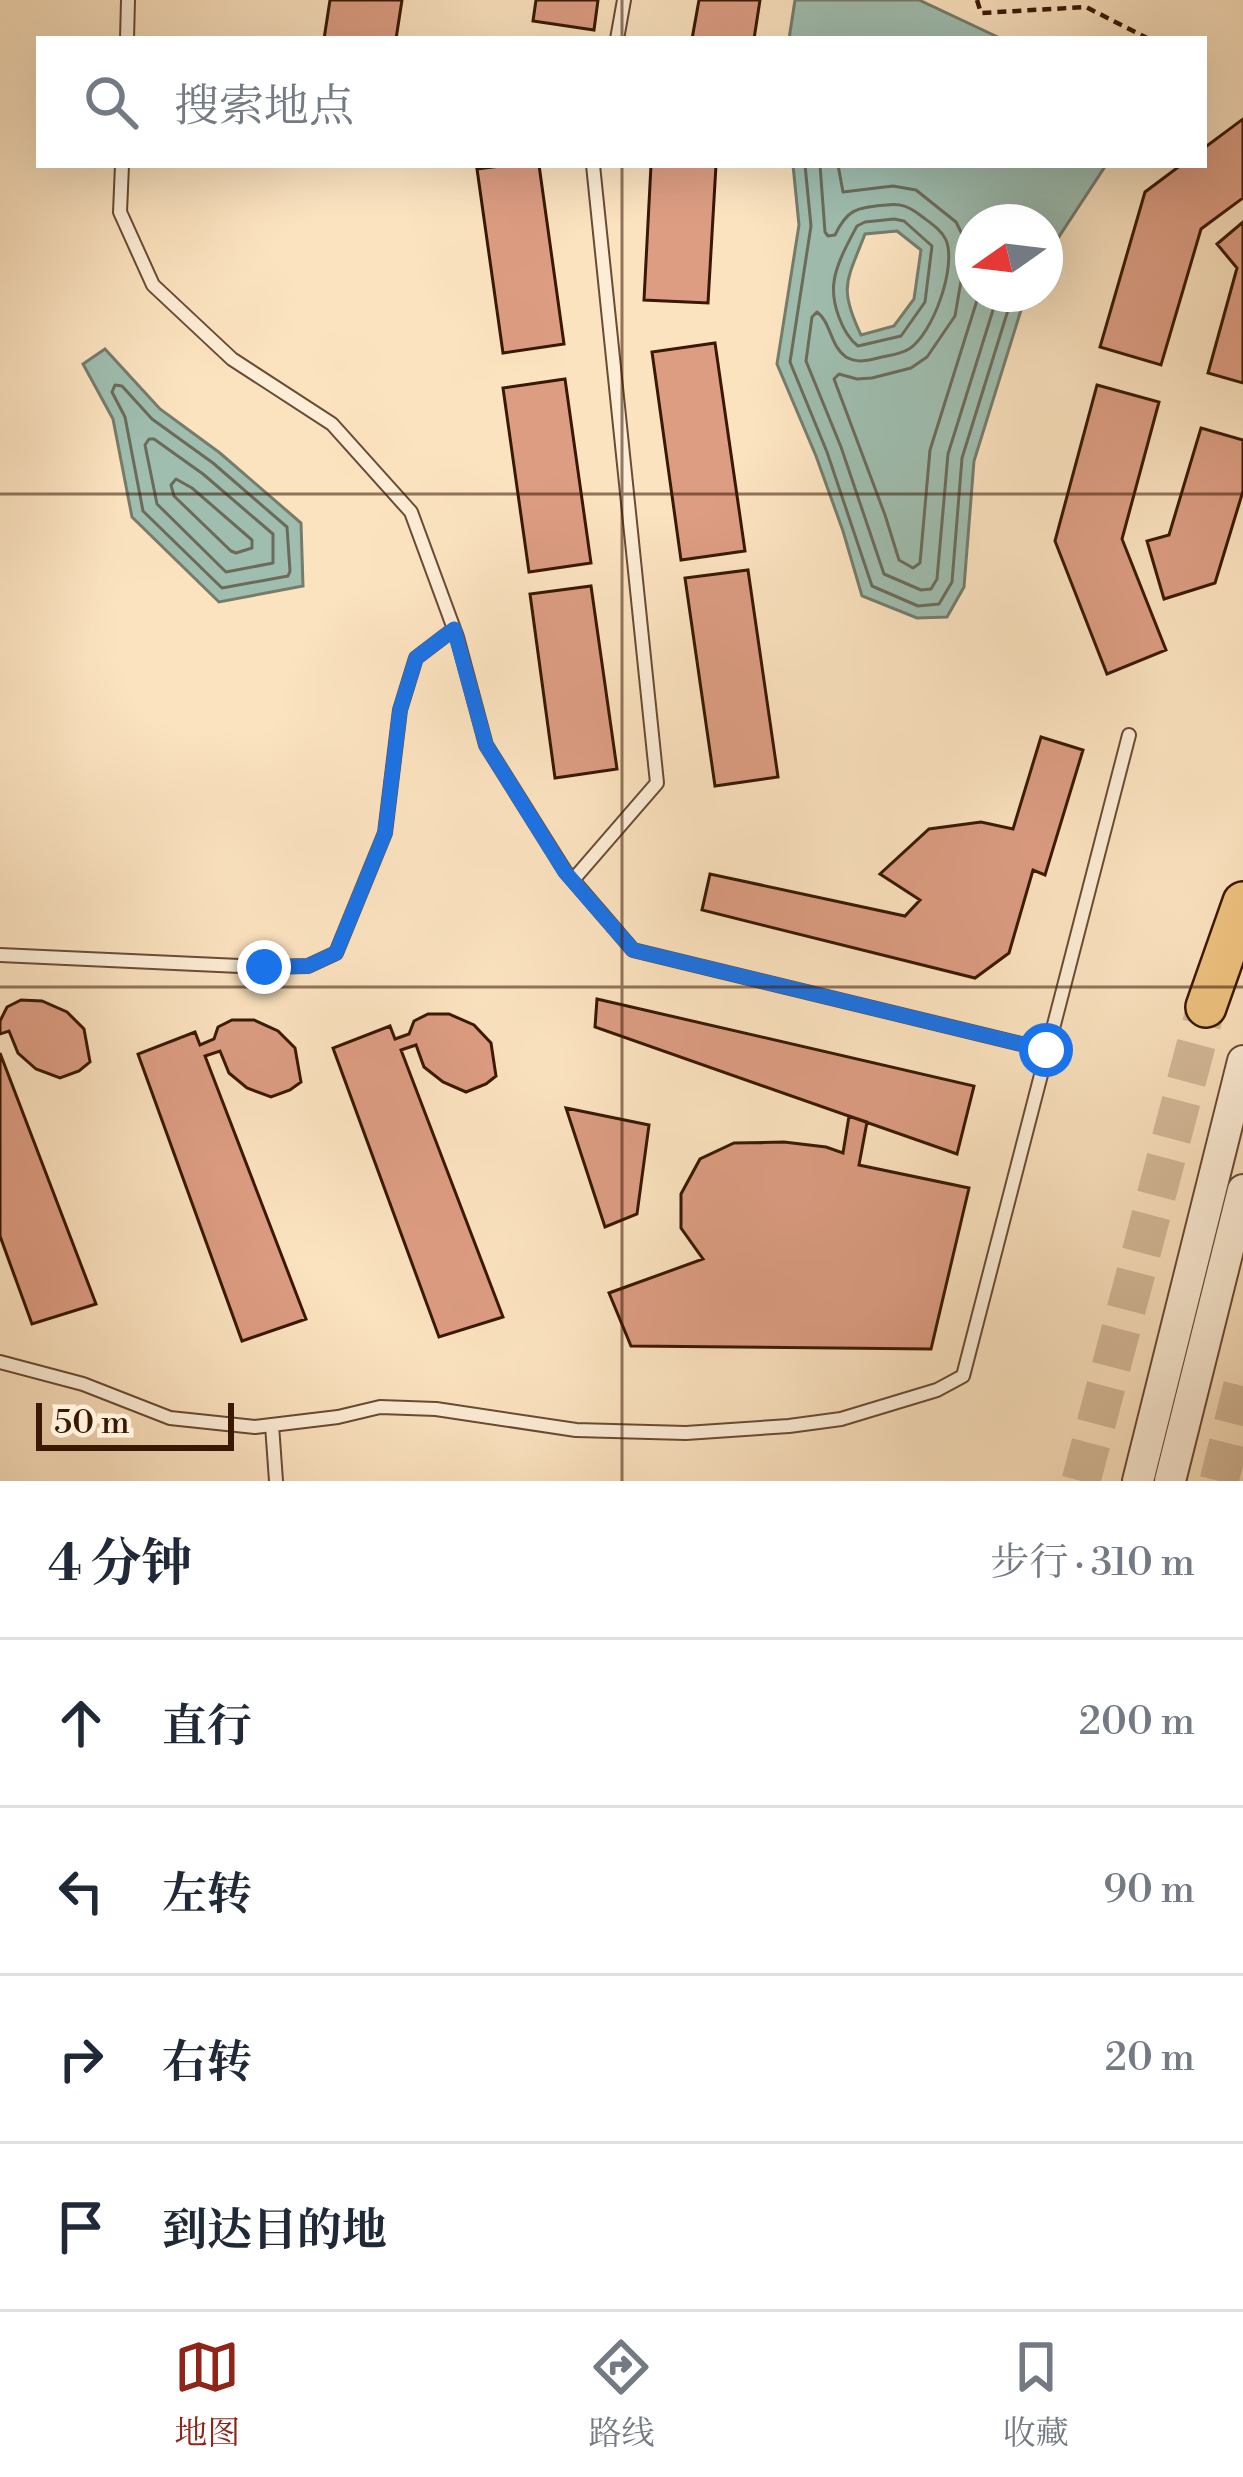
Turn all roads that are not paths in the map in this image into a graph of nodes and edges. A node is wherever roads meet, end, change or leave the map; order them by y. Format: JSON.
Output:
{"nodes":[{"id":1,"x":128,"y":0,"type":"edge"},
{"id":2,"x":624,"y":0,"type":"edge"},
{"id":3,"x":127,"y":36,"type":"edge"},
{"id":4,"x":618,"y":36,"type":"edge"},
{"id":5,"x":122,"y":168,"type":"edge"},
{"id":6,"x":593,"y":168,"type":"edge"},
{"id":7,"x":454,"y":629,"type":"junction"},
{"id":8,"x":1129,"y":735,"type":"dead end"},
{"id":9,"x":573,"y":880,"type":"junction"},
{"id":10,"x":1243,"y":902,"type":"edge"},
{"id":11,"x":0,"y":955,"type":"edge"},
{"id":12,"x":1206,"y":1007,"type":"tunnel mouth"},
{"id":13,"x":1046,"y":1050,"type":"junction"},
{"id":14,"x":1243,"y":1061,"type":"edge"},
{"id":15,"x":1243,"y":1190,"type":"edge"},
{"id":16,"x":0,"y":1362,"type":"edge"},
{"id":17,"x":272,"y":1425,"type":"junction"},
{"id":18,"x":276,"y":1481,"type":"edge"},
{"id":19,"x":1138,"y":1481,"type":"edge"},
{"id":20,"x":1170,"y":1481,"type":"edge"}],
"edges":[{"from":1,"to":3,"type":"lane"},
{"from":2,"to":4,"type":"lane"},
{"from":5,"to":7,"type":"lane"},
{"from":6,"to":9,"type":"lane"},
{"from":7,"to":9,"type":"lane"},
{"from":7,"to":11,"type":"lane"},
{"from":8,"to":13,"type":"lane"},
{"from":9,"to":13,"type":"lane"},
{"from":10,"to":12,"type":"main road"},
{"from":13,"to":17,"type":"lane"},
{"from":14,"to":19,"type":"street"},
{"from":15,"to":20,"type":"street"},
{"from":16,"to":17,"type":"lane"},
{"from":17,"to":18,"type":"lane"}]}
